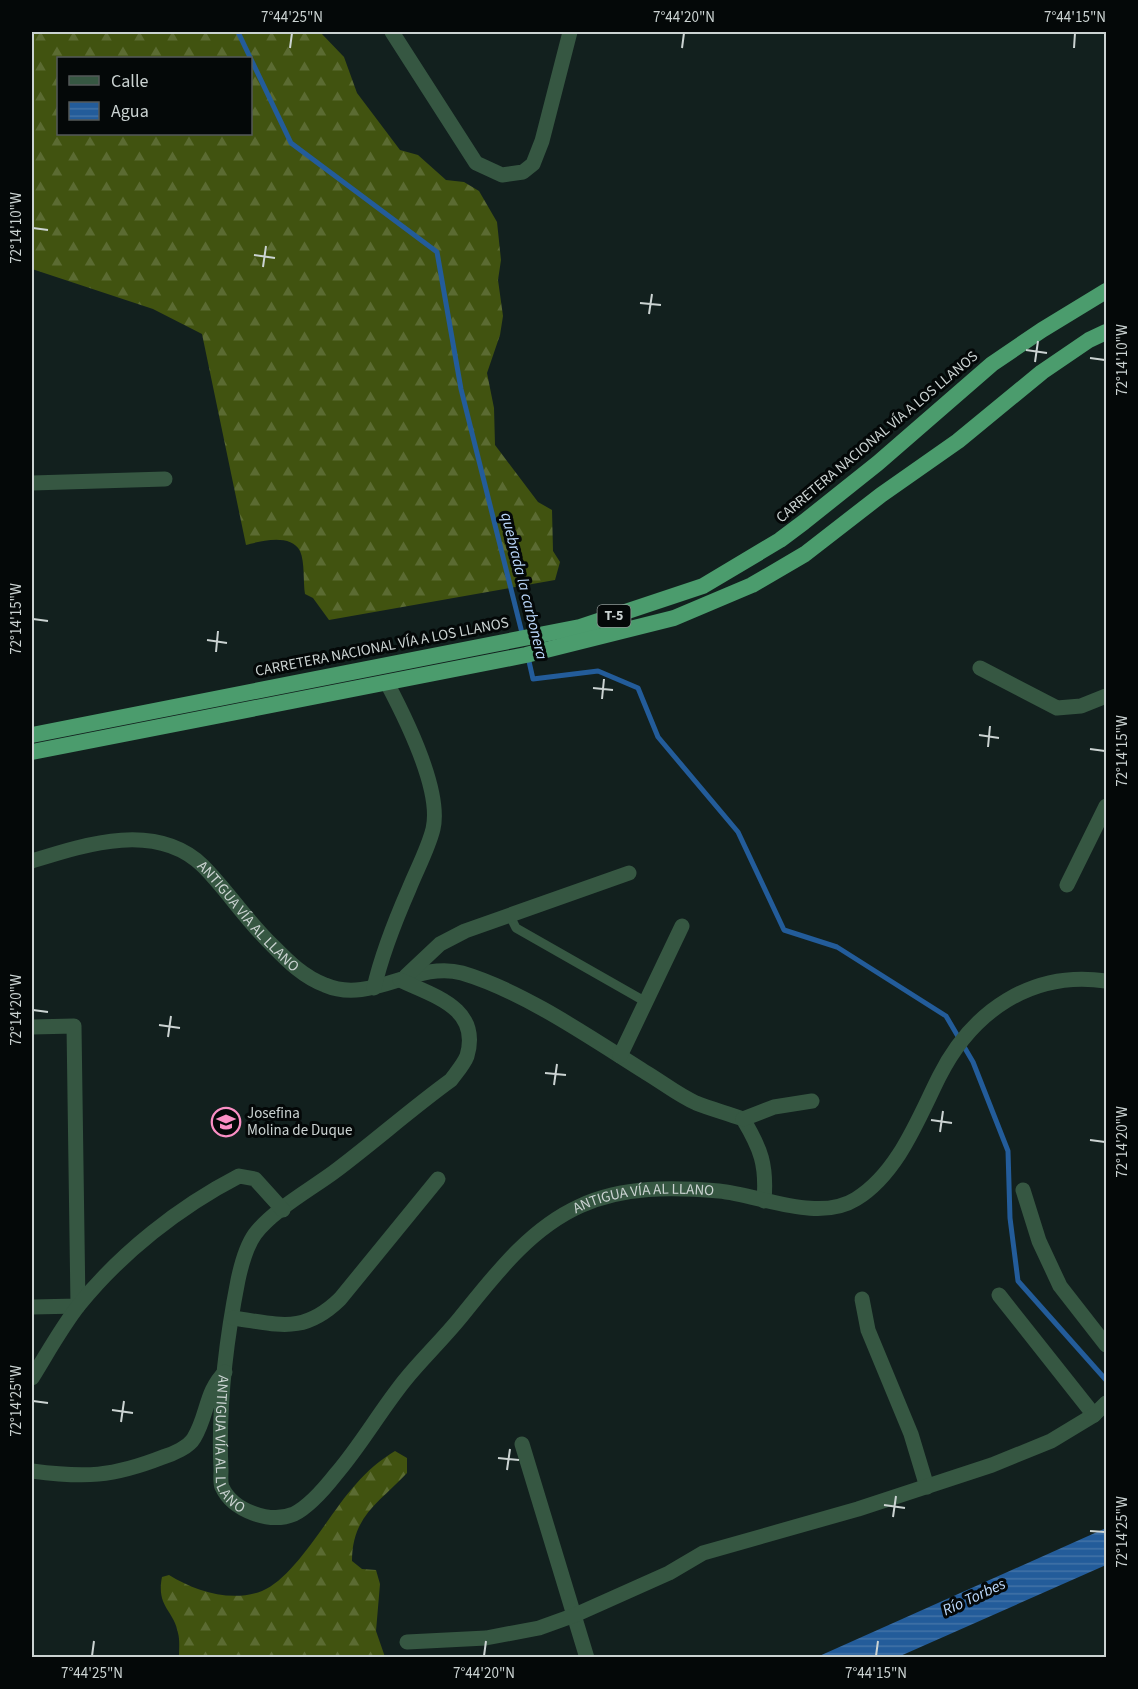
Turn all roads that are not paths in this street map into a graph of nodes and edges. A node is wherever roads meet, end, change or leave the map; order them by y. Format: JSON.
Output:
{"nodes":[{"id":1,"x":392,"y":32,"type":"edge"},
{"id":2,"x":570,"y":32,"type":"edge"},
{"id":3,"x":1107,"y":291,"type":"edge"},
{"id":4,"x":1107,"y":332,"type":"edge"},
{"id":5,"x":165,"y":479,"type":"dead end"},
{"id":6,"x":32,"y":483,"type":"edge"},
{"id":7,"x":980,"y":668,"type":"dead end"},
{"id":8,"x":387,"y":683,"type":"junction"},
{"id":9,"x":1107,"y":696,"type":"edge"},
{"id":10,"x":32,"y":735,"type":"edge"},
{"id":11,"x":32,"y":752,"type":"edge"},
{"id":12,"x":1107,"y":806,"type":"edge"},
{"id":13,"x":32,"y":861,"type":"edge"},
{"id":14,"x":629,"y":873,"type":"dead end"},
{"id":15,"x":1067,"y":885,"type":"dead end"},
{"id":16,"x":510,"y":916,"type":"junction"},
{"id":17,"x":682,"y":926,"type":"dead end"},
{"id":18,"x":400,"y":980,"type":"junction"},
{"id":19,"x":1107,"y":981,"type":"edge"},
{"id":20,"x":374,"y":988,"type":"junction"},
{"id":21,"x":646,"y":1002,"type":"junction"},
{"id":22,"x":32,"y":1027,"type":"edge"},
{"id":23,"x":621,"y":1056,"type":"junction"},
{"id":24,"x":812,"y":1101,"type":"dead end"},
{"id":25,"x":743,"y":1119,"type":"junction"},
{"id":26,"x":438,"y":1179,"type":"dead end"},
{"id":27,"x":1023,"y":1190,"type":"dead end"},
{"id":28,"x":764,"y":1200,"type":"junction"},
{"id":29,"x":283,"y":1210,"type":"junction"},
{"id":30,"x":999,"y":1295,"type":"dead end"},
{"id":31,"x":862,"y":1299,"type":"dead end"},
{"id":32,"x":78,"y":1306,"type":"junction"},
{"id":33,"x":32,"y":1307,"type":"edge"},
{"id":34,"x":233,"y":1318,"type":"junction"},
{"id":35,"x":1107,"y":1345,"type":"edge"},
{"id":36,"x":225,"y":1372,"type":"junction"},
{"id":37,"x":32,"y":1378,"type":"edge"},
{"id":38,"x":1107,"y":1403,"type":"edge"},
{"id":39,"x":1094,"y":1415,"type":"junction"},
{"id":40,"x":522,"y":1444,"type":"dead end"},
{"id":41,"x":32,"y":1471,"type":"edge"},
{"id":42,"x":927,"y":1487,"type":"junction"},
{"id":43,"x":575,"y":1615,"type":"junction"},
{"id":44,"x":407,"y":1642,"type":"dead end"},
{"id":45,"x":587,"y":1658,"type":"edge"}],
"edges":[{"from":1,"to":2,"type":"street"},
{"from":3,"to":10,"type":"highway","name":"CARRETERA NACIONAL VÍA A LOS LLANOS","number":"T-5"},
{"from":4,"to":8,"type":"highway","number":"T-5"},
{"from":5,"to":6,"type":"street"},
{"from":7,"to":9,"type":"street"},
{"from":8,"to":11,"type":"highway","number":"T-5"},
{"from":8,"to":20,"type":"street"},
{"from":12,"to":15,"type":"street"},
{"from":13,"to":20,"type":"street","name":"ANTIGUA VÍA AL LLANO"},
{"from":14,"to":16,"type":"street"},
{"from":16,"to":18,"type":"street"},
{"from":16,"to":21,"type":"lane"},
{"from":17,"to":21,"type":"street"},
{"from":18,"to":20,"type":"street","name":"ANTIGUA VÍA AL LLANO"},
{"from":18,"to":23,"type":"street"},
{"from":18,"to":29,"type":"street","name":"ANTIGUA VÍA AL LLANO"},
{"from":19,"to":28,"type":"street","name":"ANTIGUA VÍA AL LLANO"},
{"from":21,"to":23,"type":"street"},
{"from":22,"to":32,"type":"street"},
{"from":23,"to":25,"type":"street"},
{"from":24,"to":25,"type":"street"},
{"from":25,"to":28,"type":"street"},
{"from":26,"to":34,"type":"street"},
{"from":27,"to":35,"type":"street"},
{"from":28,"to":36,"type":"street","name":"ANTIGUA VÍA AL LLANO"},
{"from":29,"to":32,"type":"street"},
{"from":29,"to":34,"type":"street","name":"ANTIGUA VÍA AL LLANO"},
{"from":30,"to":39,"type":"street"},
{"from":31,"to":42,"type":"street"},
{"from":32,"to":33,"type":"street"},
{"from":32,"to":37,"type":"street"},
{"from":34,"to":36,"type":"street","name":"ANTIGUA VÍA AL LLANO"},
{"from":36,"to":41,"type":"street"},
{"from":38,"to":39,"type":"street"},
{"from":39,"to":42,"type":"street"},
{"from":40,"to":43,"type":"street"},
{"from":42,"to":43,"type":"street"},
{"from":43,"to":44,"type":"street"},
{"from":43,"to":45,"type":"street"}]}
